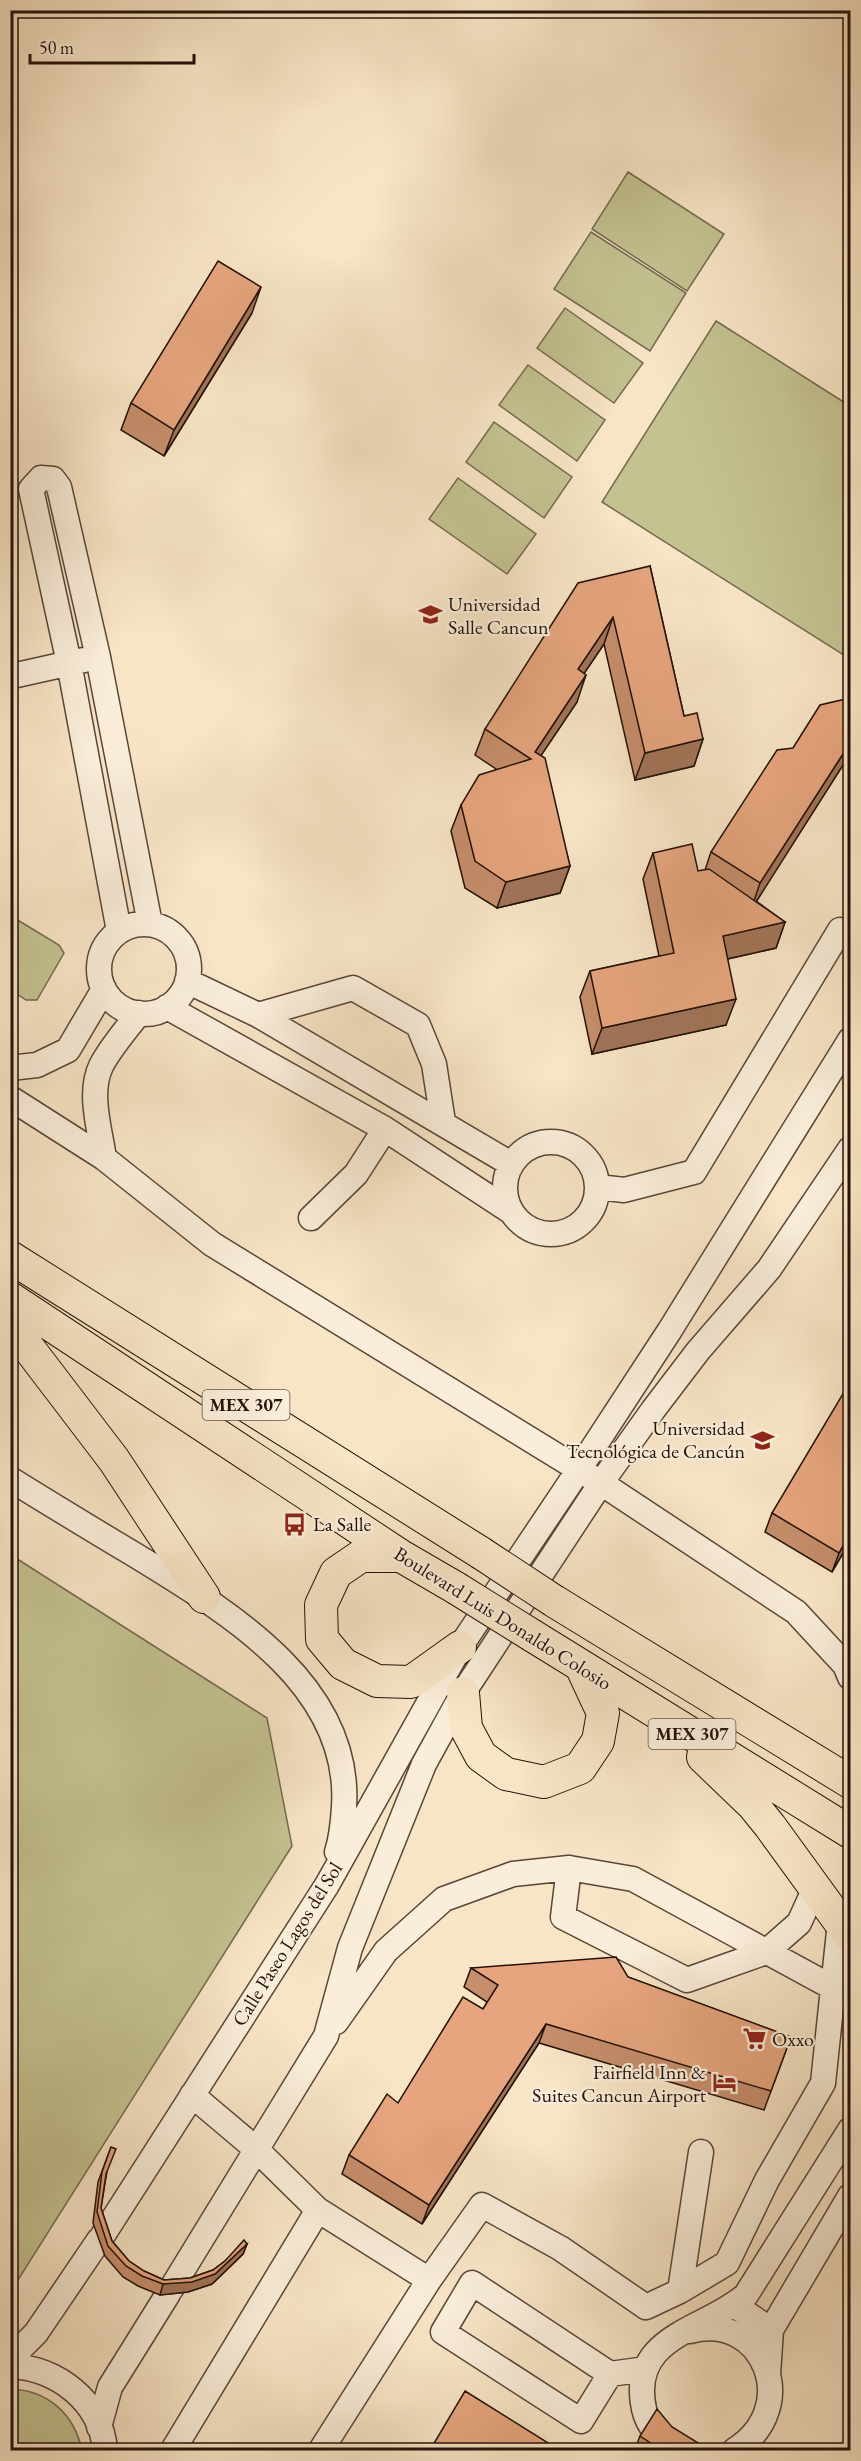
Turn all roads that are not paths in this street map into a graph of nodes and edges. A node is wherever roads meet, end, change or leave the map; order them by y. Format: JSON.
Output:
{"nodes":[{"id":1,"x":21,"y":491,"type":"edge"},
{"id":2,"x":98,"y":657,"type":"junction"},
{"id":3,"x":69,"y":663,"type":"junction"},
{"id":4,"x":12,"y":676,"type":"dead end"},
{"id":5,"x":150,"y":924,"type":"junction"},
{"id":6,"x":840,"y":930,"type":"dead end"},
{"id":7,"x":119,"y":931,"type":"junction"},
{"id":8,"x":187,"y":981,"type":"junction"},
{"id":9,"x":104,"y":989,"type":"junction"},
{"id":10,"x":167,"y":1007,"type":"junction"},
{"id":11,"x":139,"y":1013,"type":"junction"},
{"id":12,"x":258,"y":1015,"type":"junction"},
{"id":13,"x":850,"y":1040,"type":"edge"},
{"id":14,"x":10,"y":1068,"type":"edge"},
{"id":15,"x":10,"y":1098,"type":"edge"},
{"id":16,"x":443,"y":1122,"type":"junction"},
{"id":17,"x":385,"y":1129,"type":"junction"},
{"id":18,"x":850,"y":1149,"type":"edge"},
{"id":19,"x":104,"y":1158,"type":"junction"},
{"id":20,"x":511,"y":1164,"type":"junction"},
{"id":21,"x":598,"y":1188,"type":"junction"},
{"id":22,"x":510,"y":1211,"type":"junction"},
{"id":23,"x":311,"y":1218,"type":"dead end"},
{"id":24,"x":10,"y":1257,"type":"edge"},
{"id":25,"x":10,"y":1298,"type":"edge"},
{"id":26,"x":10,"y":1328,"type":"edge"},
{"id":27,"x":670,"y":1330,"type":"junction"},
{"id":28,"x":698,"y":1351,"type":"junction"},
{"id":29,"x":579,"y":1471,"type":"junction"},
{"id":30,"x":10,"y":1479,"type":"edge"},
{"id":31,"x":601,"y":1483,"type":"junction"},
{"id":32,"x":401,"y":1556,"type":"junction"},
{"id":33,"x":204,"y":1597,"type":"junction"},
{"id":34,"x":460,"y":1647,"type":"junction"},
{"id":35,"x":581,"y":1666,"type":"junction"},
{"id":36,"x":850,"y":1677,"type":"edge"},
{"id":37,"x":463,"y":1693,"type":"junction"},
{"id":38,"x":652,"y":1710,"type":"junction"},
{"id":39,"x":850,"y":1782,"type":"edge"},
{"id":40,"x":850,"y":1832,"type":"edge"},
{"id":41,"x":569,"y":1868,"type":"junction"},
{"id":42,"x":327,"y":1885,"type":"junction"},
{"id":43,"x":815,"y":1888,"type":"junction"},
{"id":44,"x":845,"y":1929,"type":"edge"},
{"id":45,"x":766,"y":1952,"type":"junction"},
{"id":46,"x":842,"y":1992,"type":"edge"},
{"id":47,"x":326,"y":2036,"type":"junction"},
{"id":48,"x":192,"y":2095,"type":"junction"},
{"id":49,"x":850,"y":2130,"type":"edge"},
{"id":50,"x":256,"y":2149,"type":"junction"},
{"id":51,"x":701,"y":2152,"type":"dead end"},
{"id":52,"x":850,"y":2196,"type":"edge"},
{"id":53,"x":318,"y":2210,"type":"junction"},
{"id":54,"x":429,"y":2280,"type":"junction"},
{"id":55,"x":680,"y":2291,"type":"junction"},
{"id":56,"x":734,"y":2306,"type":"junction"},
{"id":57,"x":771,"y":2330,"type":"junction"},
{"id":58,"x":676,"y":2335,"type":"junction"},
{"id":59,"x":10,"y":2360,"type":"edge"},
{"id":60,"x":10,"y":2366,"type":"edge"},
{"id":61,"x":646,"y":2369,"type":"junction"},
{"id":62,"x":610,"y":2374,"type":"junction"},
{"id":63,"x":768,"y":2374,"type":"junction"},
{"id":64,"x":99,"y":2427,"type":"junction"},
{"id":65,"x":105,"y":2451,"type":"edge"},
{"id":66,"x":173,"y":2451,"type":"edge"},
{"id":67,"x":321,"y":2451,"type":"edge"},
{"id":68,"x":679,"y":2451,"type":"edge"},
{"id":69,"x":735,"y":2451,"type":"edge"}],
"edges":[{"from":1,"to":2,"type":"street"},
{"from":1,"to":3,"type":"street"},
{"from":2,"to":3,"type":"street"},
{"from":2,"to":5,"type":"street"},
{"from":3,"to":4,"type":"street"},
{"from":3,"to":7,"type":"street"},
{"from":5,"to":7,"type":"street"},
{"from":5,"to":8,"type":"street"},
{"from":6,"to":21,"type":"street"},
{"from":7,"to":9,"type":"street"},
{"from":8,"to":10,"type":"street"},
{"from":8,"to":12,"type":"street"},
{"from":9,"to":11,"type":"street"},
{"from":9,"to":14,"type":"street"},
{"from":10,"to":11,"type":"street"},
{"from":10,"to":17,"type":"street"},
{"from":11,"to":19,"type":"street"},
{"from":12,"to":16,"type":"street"},
{"from":12,"to":16,"type":"street"},
{"from":13,"to":27,"type":"street","name":"Calle Paseo Lagos del Sol"},
{"from":15,"to":19,"type":"street"},
{"from":16,"to":20,"type":"street"},
{"from":17,"to":22,"type":"street"},
{"from":17,"to":23,"type":"street"},
{"from":18,"to":28,"type":"street"},
{"from":19,"to":29,"type":"street"},
{"from":20,"to":21,"type":"street"},
{"from":20,"to":22,"type":"street"},
{"from":21,"to":22,"type":"street"},
{"from":24,"to":39,"type":"main road","number":"MEX 307","bridge":true},
{"from":25,"to":32,"type":"main road","name":"Boulevard Luis Donaldo Colosio","number":"MEX 307"},
{"from":26,"to":33,"type":"main road"},
{"from":27,"to":28,"type":"street"},
{"from":27,"to":29,"type":"street","name":"Calle Paseo Lagos del Sol"},
{"from":28,"to":31,"type":"street"},
{"from":29,"to":31,"type":"street"},
{"from":29,"to":34,"type":"street","name":"Calle Paseo Lagos del Sol"},
{"from":30,"to":33,"type":"street"},
{"from":31,"to":36,"type":"street"},
{"from":31,"to":37,"type":"street"},
{"from":32,"to":34,"type":"main road"},
{"from":32,"to":35,"type":"main road","name":"Boulevard Luis Donaldo Colosio","number":"MEX 307","bridge":true},
{"from":33,"to":42,"type":"street"},
{"from":34,"to":42,"type":"street","name":"Calle Paseo Lagos del Sol"},
{"from":35,"to":37,"type":"main road"},
{"from":35,"to":38,"type":"main road","name":"Boulevard Luis Donaldo Colosio","number":"MEX 307"},
{"from":37,"to":47,"type":"street"},
{"from":38,"to":40,"type":"main road","name":"Boulevard Luis Donaldo Colosio","number":"MEX 307"},
{"from":38,"to":43,"type":"main road"},
{"from":41,"to":45,"type":"street"},
{"from":41,"to":45,"type":"street"},
{"from":41,"to":47,"type":"street"},
{"from":42,"to":48,"type":"street","name":"Calle Paseo Lagos del Sol"},
{"from":43,"to":44,"type":"main road"},
{"from":43,"to":45,"type":"street"},
{"from":44,"to":46,"type":"street"},
{"from":45,"to":46,"type":"street"},
{"from":46,"to":55,"type":"street"},
{"from":47,"to":50,"type":"street"},
{"from":48,"to":50,"type":"street"},
{"from":48,"to":59,"type":"street","name":"Calle Paseo Lagos del Sol"},
{"from":49,"to":56,"type":"street"},
{"from":50,"to":53,"type":"street"},
{"from":50,"to":64,"type":"street"},
{"from":51,"to":55,"type":"street"},
{"from":52,"to":57,"type":"street"},
{"from":53,"to":54,"type":"street"},
{"from":53,"to":66,"type":"street"},
{"from":54,"to":55,"type":"street"},
{"from":54,"to":67,"type":"street"},
{"from":56,"to":57,"type":"street"},
{"from":56,"to":58,"type":"street"},
{"from":57,"to":63,"type":"street"},
{"from":58,"to":61,"type":"street"},
{"from":58,"to":63,"type":"street"},
{"from":60,"to":64,"type":"street"},
{"from":61,"to":62,"type":"street"},
{"from":61,"to":68,"type":"street"},
{"from":62,"to":62,"type":"street"},
{"from":63,"to":69,"type":"street"},
{"from":64,"to":65,"type":"street"}]}
